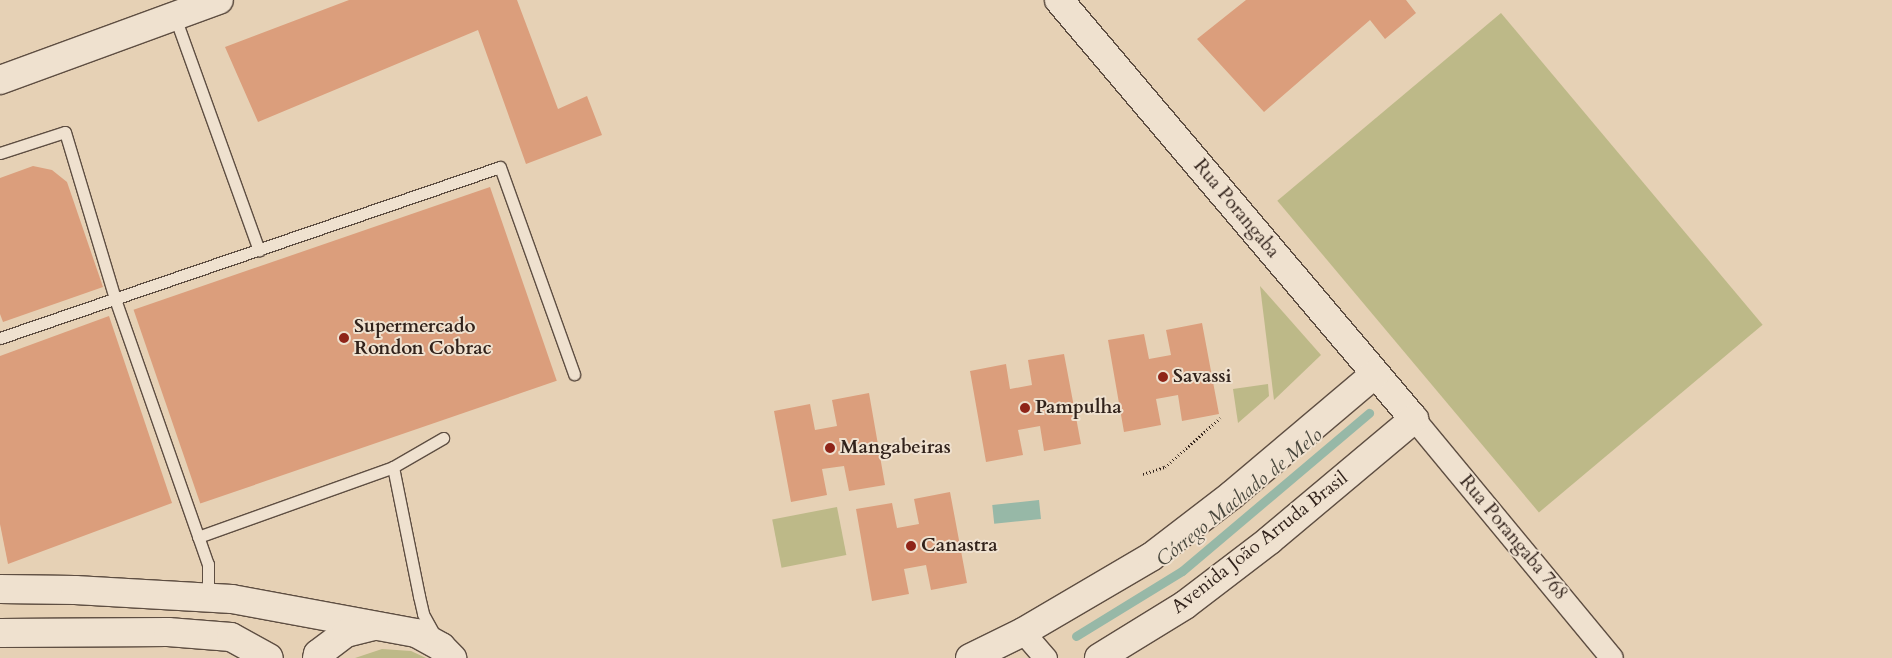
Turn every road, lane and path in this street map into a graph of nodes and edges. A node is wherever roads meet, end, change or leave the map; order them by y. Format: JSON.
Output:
{"nodes":[{"id":1,"x":219,"y":0,"type":"edge"},
{"id":2,"x":1058,"y":0,"type":"edge"},
{"id":3,"x":172,"y":9,"type":"edge"},
{"id":4,"x":0,"y":80,"type":"edge"},
{"id":5,"x":0,"y":153,"type":"edge"},
{"id":6,"x":259,"y":250,"type":"junction"},
{"id":7,"x":116,"y":299,"type":"junction"},
{"id":8,"x":0,"y":338,"type":"edge"},
{"id":9,"x":574,"y":374,"type":"dead end"},
{"id":10,"x":1375,"y":374,"type":"junction"},
{"id":11,"x":1220,"y":418,"type":"dead end"},
{"id":12,"x":1414,"y":419,"type":"junction"},
{"id":13,"x":443,"y":438,"type":"dead end"},
{"id":14,"x":393,"y":467,"type":"junction"},
{"id":15,"x":1143,"y":474,"type":"dead end"},
{"id":16,"x":198,"y":536,"type":"junction"},
{"id":17,"x":0,"y":589,"type":"edge"},
{"id":18,"x":208,"y":596,"type":"junction"},
{"id":19,"x":378,"y":626,"type":"junction"},
{"id":20,"x":1023,"y":632,"type":"junction"},
{"id":21,"x":0,"y":634,"type":"edge"},
{"id":22,"x":447,"y":653,"type":"edge"},
{"id":23,"x":269,"y":658,"type":"edge"},
{"id":24,"x":316,"y":658,"type":"edge"},
{"id":25,"x":970,"y":658,"type":"edge"},
{"id":26,"x":1046,"y":658,"type":"edge"},
{"id":27,"x":1099,"y":658,"type":"edge"},
{"id":28,"x":1612,"y":658,"type":"edge"}],
"edges":[{"from":1,"to":3,"type":"street"},
{"from":2,"to":10,"type":"street","name":"Rua Porangaba"},
{"from":3,"to":4,"type":"street"},
{"from":3,"to":6,"type":"lane"},
{"from":5,"to":7,"type":"lane"},
{"from":6,"to":7,"type":"lane"},
{"from":6,"to":9,"type":"lane"},
{"from":7,"to":8,"type":"lane"},
{"from":7,"to":16,"type":"lane"},
{"from":10,"to":12,"type":"street","name":"Rua Porangaba"},
{"from":10,"to":20,"type":"street"},
{"from":11,"to":15,"type":"path"},
{"from":12,"to":27,"type":"street","name":"Avenida João Arruda Brasil"},
{"from":12,"to":28,"type":"street","name":"Rua Porangaba 768"},
{"from":13,"to":14,"type":"lane"},
{"from":14,"to":16,"type":"lane"},
{"from":14,"to":22,"type":"lane"},
{"from":16,"to":18,"type":"lane"},
{"from":17,"to":18,"type":"street"},
{"from":18,"to":19,"type":"street"},
{"from":19,"to":22,"type":"street"},
{"from":19,"to":24,"type":"street"},
{"from":20,"to":25,"type":"street"},
{"from":20,"to":26,"type":"street"},
{"from":21,"to":23,"type":"street"}]}
